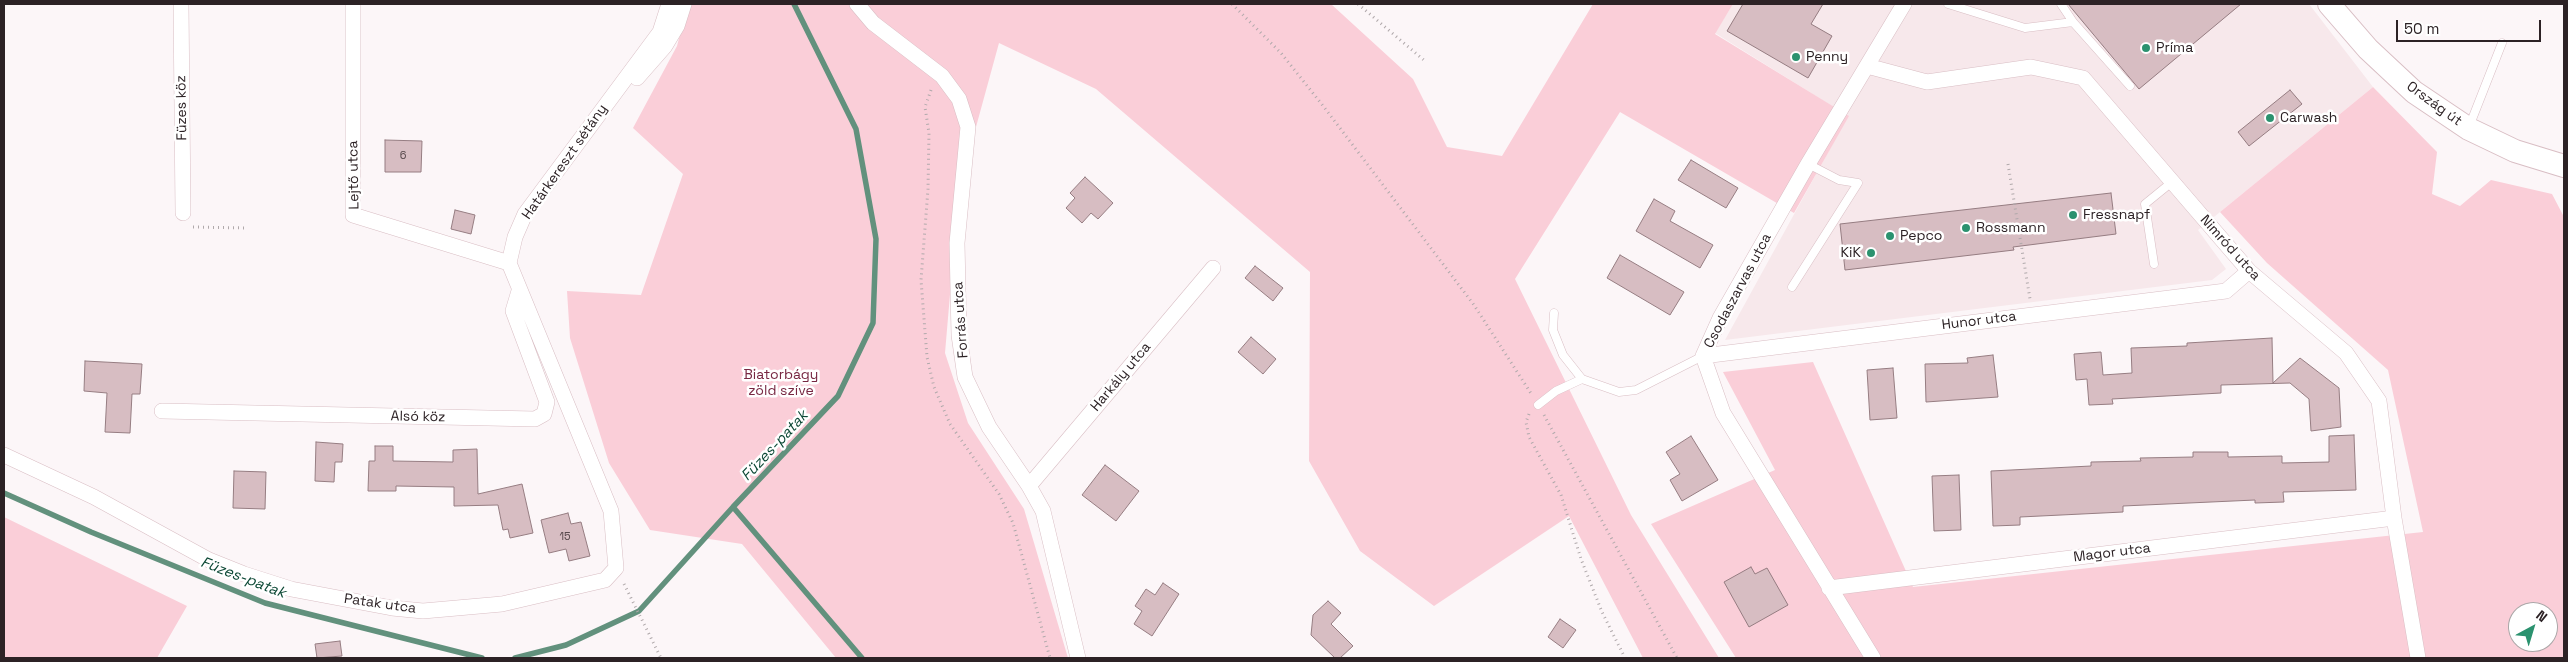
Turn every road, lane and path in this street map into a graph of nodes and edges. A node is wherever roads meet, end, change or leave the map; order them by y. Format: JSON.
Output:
{"nodes":[{"id":1,"x":181,"y":4,"type":"edge"},
{"id":2,"x":353,"y":4,"type":"edge"},
{"id":3,"x":670,"y":4,"type":"edge"},
{"id":4,"x":684,"y":4,"type":"edge"},
{"id":5,"x":857,"y":4,"type":"edge"},
{"id":6,"x":1232,"y":4,"type":"edge"},
{"id":7,"x":1358,"y":4,"type":"edge"},
{"id":8,"x":1904,"y":4,"type":"edge"},
{"id":9,"x":1949,"y":4,"type":"edge"},
{"id":10,"x":2060,"y":4,"type":"edge"},
{"id":11,"x":2329,"y":4,"type":"edge"},
{"id":12,"x":2073,"y":22,"type":"junction"},
{"id":13,"x":2502,"y":43,"type":"dead end"},
{"id":14,"x":1425,"y":61,"type":"dead end"},
{"id":15,"x":1867,"y":66,"type":"junction"},
{"id":16,"x":2130,"y":86,"type":"dead end"},
{"id":17,"x":608,"y":102,"type":"junction"},
{"id":18,"x":2469,"y":129,"type":"junction"},
{"id":19,"x":1808,"y":164,"type":"junction"},
{"id":20,"x":2008,"y":164,"type":"dead end"},
{"id":21,"x":2564,"y":166,"type":"edge"},
{"id":22,"x":2172,"y":182,"type":"junction"},
{"id":23,"x":184,"y":213,"type":"joint"},
{"id":24,"x":246,"y":228,"type":"dead end"},
{"id":25,"x":509,"y":264,"type":"junction"},
{"id":26,"x":2154,"y":264,"type":"dead end"},
{"id":27,"x":1213,"y":268,"type":"dead end"},
{"id":28,"x":2248,"y":271,"type":"junction"},
{"id":29,"x":1792,"y":287,"type":"dead end"},
{"id":30,"x":519,"y":291,"type":"junction"},
{"id":31,"x":1554,"y":313,"type":"dead end"},
{"id":32,"x":2033,"y":314,"type":"junction"},
{"id":33,"x":1703,"y":356,"type":"junction"},
{"id":34,"x":1582,"y":379,"type":"junction"},
{"id":35,"x":1538,"y":404,"type":"junction"},
{"id":36,"x":162,"y":411,"type":"dead end"},
{"id":37,"x":4,"y":455,"type":"edge"},
{"id":38,"x":1029,"y":486,"type":"junction"},
{"id":39,"x":2394,"y":518,"type":"junction"},
{"id":40,"x":1829,"y":588,"type":"junction"},
{"id":41,"x":632,"y":605,"type":"dead end"},
{"id":42,"x":661,"y":658,"type":"edge"},
{"id":43,"x":1078,"y":658,"type":"edge"},
{"id":44,"x":1625,"y":658,"type":"edge"},
{"id":45,"x":1677,"y":658,"type":"edge"},
{"id":46,"x":1873,"y":658,"type":"edge"},
{"id":47,"x":2418,"y":658,"type":"edge"}],
"edges":[{"from":1,"to":23,"type":"street","name":"Füzes köz"},
{"from":2,"to":25,"type":"street","name":"Lejtő utca"},
{"from":3,"to":17,"type":"street","name":"Határkereszt sétány"},
{"from":4,"to":17,"type":"street"},
{"from":5,"to":38,"type":"street","name":"Forrás utca"},
{"from":6,"to":35,"type":"path"},
{"from":7,"to":14,"type":"path"},
{"from":8,"to":15,"type":"street","name":"Csodaszarvas utca"},
{"from":9,"to":12,"type":"lane"},
{"from":10,"to":12,"type":"lane"},
{"from":11,"to":18,"type":"main road","name":"Ország út"},
{"from":12,"to":16,"type":"lane"},
{"from":13,"to":18,"type":"lane"},
{"from":15,"to":19,"type":"street","name":"Csodaszarvas utca"},
{"from":15,"to":22,"type":"street","name":"Nimród utca"},
{"from":17,"to":25,"type":"street","name":"Határkereszt sétány"},
{"from":18,"to":21,"type":"main road","name":"Ország út"},
{"from":19,"to":29,"type":"lane"},
{"from":19,"to":33,"type":"street","name":"Csodaszarvas utca"},
{"from":20,"to":32,"type":"path"},
{"from":22,"to":26,"type":"lane"},
{"from":22,"to":28,"type":"street","name":"Nimród utca"},
{"from":23,"to":24,"type":"path"},
{"from":25,"to":30,"type":"street"},
{"from":27,"to":38,"type":"street","name":"Harkály utca"},
{"from":28,"to":32,"type":"street","name":"Hunor utca"},
{"from":28,"to":39,"type":"street","name":"Nimród utca"},
{"from":30,"to":36,"type":"street","name":"Alsó köz"},
{"from":30,"to":37,"type":"street","name":"Patak utca"},
{"from":31,"to":34,"type":"lane"},
{"from":32,"to":33,"type":"street","name":"Hunor utca"},
{"from":33,"to":34,"type":"lane"},
{"from":33,"to":40,"type":"street","name":"Csodaszarvas utca"},
{"from":34,"to":35,"type":"lane"},
{"from":35,"to":44,"type":"path"},
{"from":35,"to":45,"type":"path"},
{"from":38,"to":43,"type":"street","name":"Forrás utca"},
{"from":39,"to":40,"type":"street","name":"Magor utca"},
{"from":39,"to":47,"type":"street","name":"Nimród utca"},
{"from":40,"to":46,"type":"street","name":"Csodaszarvas utca"},
{"from":41,"to":42,"type":"path"}]}
